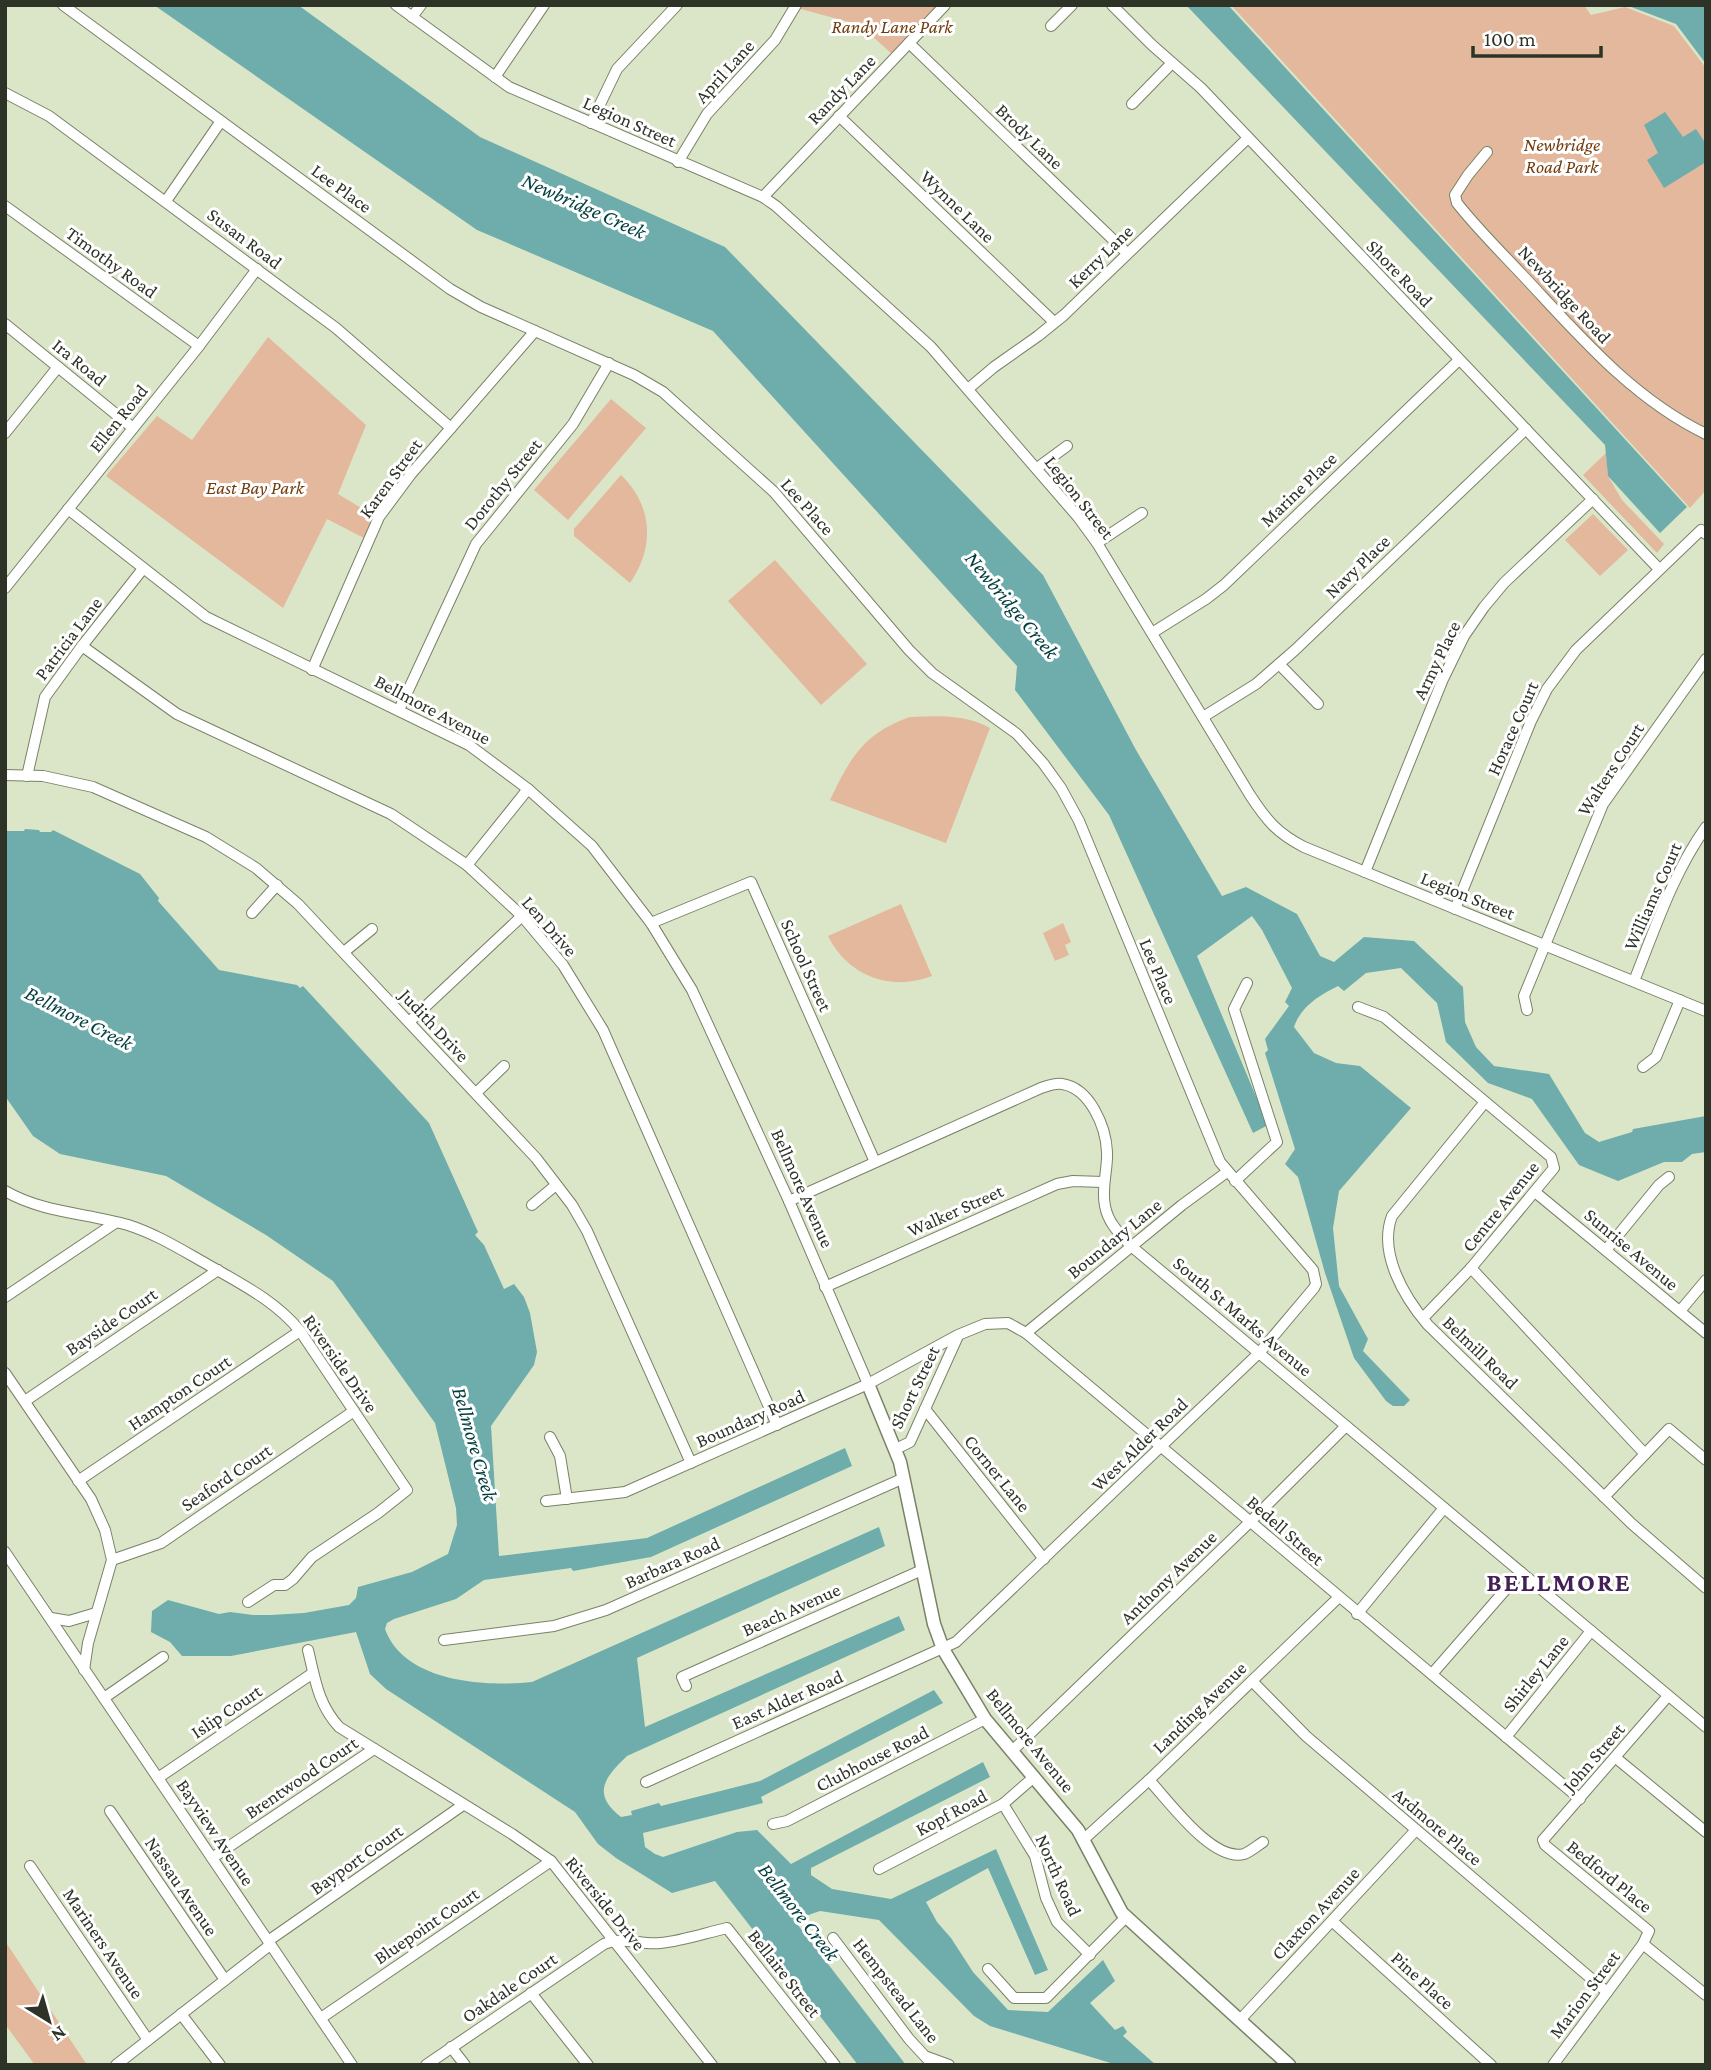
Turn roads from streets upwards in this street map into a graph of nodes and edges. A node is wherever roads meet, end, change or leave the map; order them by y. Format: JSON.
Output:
{"nodes":[{"id":1,"x":63,"y":5,"type":"edge"},
{"id":2,"x":396,"y":5,"type":"edge"},
{"id":3,"x":421,"y":5,"type":"edge"},
{"id":4,"x":544,"y":5,"type":"edge"},
{"id":5,"x":677,"y":5,"type":"edge"},
{"id":6,"x":796,"y":5,"type":"edge"},
{"id":7,"x":945,"y":5,"type":"edge"},
{"id":8,"x":1072,"y":5,"type":"edge"},
{"id":9,"x":1112,"y":5,"type":"edge"},
{"id":10,"x":412,"y":18,"type":"junction"},
{"id":11,"x":1051,"y":26,"type":"dead end"},
{"id":12,"x":909,"y":43,"type":"junction"},
{"id":13,"x":1172,"y":63,"type":"junction"},
{"id":14,"x":495,"y":77,"type":"junction"},
{"id":15,"x":5,"y":93,"type":"edge"},
{"id":16,"x":1132,"y":104,"type":"dead end"},
{"id":17,"x":839,"y":116,"type":"junction"},
{"id":18,"x":221,"y":121,"type":"junction"},
{"id":19,"x":591,"y":123,"type":"junction"},
{"id":20,"x":1248,"y":138,"type":"junction"},
{"id":21,"x":1487,"y":152,"type":"dead end"},
{"id":22,"x":678,"y":162,"type":"junction"},
{"id":23,"x":763,"y":197,"type":"junction"},
{"id":24,"x":166,"y":201,"type":"junction"},
{"id":25,"x":5,"y":206,"type":"edge"},
{"id":26,"x":1127,"y":253,"type":"junction"},
{"id":27,"x":257,"y":269,"type":"junction"},
{"id":28,"x":1054,"y":322,"type":"junction"},
{"id":29,"x":5,"y":324,"type":"edge"},
{"id":30,"x":535,"y":331,"type":"junction"},
{"id":31,"x":199,"y":346,"type":"junction"},
{"id":32,"x":1459,"y":360,"type":"junction"},
{"id":33,"x":609,"y":363,"type":"junction"},
{"id":34,"x":58,"y":367,"type":"junction"},
{"id":35,"x":968,"y":389,"type":"junction"},
{"id":36,"x":133,"y":428,"type":"junction"},
{"id":37,"x":451,"y":428,"type":"junction"},
{"id":38,"x":1526,"y":429,"type":"junction"},
{"id":39,"x":5,"y":433,"type":"edge"},
{"id":40,"x":1706,"y":435,"type":"edge"},
{"id":41,"x":1068,"y":446,"type":"dead end"},
{"id":42,"x":1037,"y":468,"type":"junction"},
{"id":43,"x":1592,"y":499,"type":"junction"},
{"id":44,"x":68,"y":509,"type":"junction"},
{"id":45,"x":1142,"y":513,"type":"dead end"},
{"id":46,"x":1704,"y":532,"type":"edge"},
{"id":47,"x":1097,"y":543,"type":"junction"},
{"id":48,"x":1659,"y":569,"type":"junction"},
{"id":49,"x":142,"y":570,"type":"junction"},
{"id":50,"x":5,"y":588,"type":"edge"},
{"id":51,"x":1152,"y":633,"type":"junction"},
{"id":52,"x":82,"y":646,"type":"junction"},
{"id":53,"x":1706,"y":659,"type":"edge"},
{"id":54,"x":1279,"y":664,"type":"junction"},
{"id":55,"x":312,"y":670,"type":"junction"},
{"id":56,"x":1318,"y":704,"type":"dead end"},
{"id":57,"x":399,"y":710,"type":"junction"},
{"id":58,"x":1203,"y":717,"type":"junction"},
{"id":59,"x":5,"y":775,"type":"edge"},
{"id":60,"x":27,"y":776,"type":"junction"},
{"id":61,"x":528,"y":789,"type":"junction"},
{"id":62,"x":1706,"y":827,"type":"edge"},
{"id":63,"x":467,"y":865,"type":"junction"},
{"id":64,"x":1365,"y":872,"type":"junction"},
{"id":65,"x":277,"y":885,"type":"junction"},
{"id":66,"x":1455,"y":909,"type":"junction"},
{"id":67,"x":252,"y":913,"type":"dead end"},
{"id":68,"x":522,"y":916,"type":"junction"},
{"id":69,"x":651,"y":923,"type":"junction"},
{"id":70,"x":372,"y":929,"type":"dead end"},
{"id":71,"x":1545,"y":945,"type":"junction"},
{"id":72,"x":344,"y":952,"type":"junction"},
{"id":73,"x":1634,"y":981,"type":"junction"},
{"id":74,"x":1247,"y":983,"type":"dead end"},
{"id":75,"x":1680,"y":1000,"type":"junction"},
{"id":76,"x":1358,"y":1007,"type":"dead end"},
{"id":77,"x":1527,"y":1010,"type":"dead end"},
{"id":78,"x":1706,"y":1011,"type":"edge"},
{"id":79,"x":409,"y":1023,"type":"junction"},
{"id":80,"x":504,"y":1066,"type":"dead end"},
{"id":81,"x":1643,"y":1067,"type":"dead end"},
{"id":82,"x":476,"y":1093,"type":"junction"},
{"id":83,"x":1485,"y":1102,"type":"junction"},
{"id":84,"x":875,"y":1163,"type":"junction"},
{"id":85,"x":1227,"y":1172,"type":"junction"},
{"id":86,"x":1669,"y":1177,"type":"dead end"},
{"id":87,"x":1235,"y":1181,"type":"junction"},
{"id":88,"x":1103,"y":1182,"type":"junction"},
{"id":89,"x":556,"y":1185,"type":"junction"},
{"id":90,"x":5,"y":1191,"type":"edge"},
{"id":91,"x":1535,"y":1192,"type":"junction"},
{"id":92,"x":789,"y":1201,"type":"junction"},
{"id":93,"x":532,"y":1205,"type":"dead end"},
{"id":94,"x":115,"y":1223,"type":"junction"},
{"id":95,"x":1131,"y":1246,"type":"junction"},
{"id":96,"x":1292,"y":1247,"type":"joint"},
{"id":97,"x":1606,"y":1250,"type":"junction"},
{"id":98,"x":1471,"y":1268,"type":"junction"},
{"id":99,"x":218,"y":1270,"type":"junction"},
{"id":100,"x":1706,"y":1280,"type":"edge"},
{"id":101,"x":825,"y":1287,"type":"junction"},
{"id":102,"x":5,"y":1297,"type":"edge"},
{"id":103,"x":1679,"y":1311,"type":"junction"},
{"id":104,"x":1423,"y":1318,"type":"junction"},
{"id":105,"x":300,"y":1331,"type":"junction"},
{"id":106,"x":1706,"y":1333,"type":"edge"},
{"id":107,"x":1026,"y":1334,"type":"junction"},
{"id":108,"x":958,"y":1335,"type":"junction"},
{"id":109,"x":1259,"y":1352,"type":"junction"},
{"id":110,"x":5,"y":1373,"type":"edge"},
{"id":111,"x":868,"y":1384,"type":"junction"},
{"id":112,"x":24,"y":1401,"type":"junction"},
{"id":113,"x":925,"y":1409,"type":"junction"},
{"id":114,"x":354,"y":1411,"type":"junction"},
{"id":115,"x":777,"y":1425,"type":"junction"},
{"id":116,"x":1346,"y":1426,"type":"junction"},
{"id":117,"x":550,"y":1437,"type":"dead end"},
{"id":118,"x":1161,"y":1447,"type":"junction"},
{"id":119,"x":896,"y":1449,"type":"junction"},
{"id":120,"x":1645,"y":1454,"type":"junction"},
{"id":121,"x":1706,"y":1460,"type":"edge"},
{"id":122,"x":691,"y":1463,"type":"junction"},
{"id":123,"x":904,"y":1478,"type":"junction"},
{"id":124,"x":78,"y":1481,"type":"junction"},
{"id":125,"x":1604,"y":1497,"type":"junction"},
{"id":126,"x":567,"y":1499,"type":"junction"},
{"id":127,"x":547,"y":1501,"type":"dead end"},
{"id":128,"x":1444,"y":1508,"type":"junction"},
{"id":129,"x":1250,"y":1522,"type":"junction"},
{"id":130,"x":5,"y":1552,"type":"edge"},
{"id":131,"x":1044,"y":1559,"type":"junction"},
{"id":132,"x":112,"y":1560,"type":"junction"},
{"id":133,"x":922,"y":1570,"type":"junction"},
{"id":134,"x":1521,"y":1572,"type":"junction"},
{"id":135,"x":1706,"y":1588,"type":"edge"},
{"id":136,"x":1338,"y":1598,"type":"junction"},
{"id":137,"x":248,"y":1602,"type":"dead end"},
{"id":138,"x":96,"y":1613,"type":"junction"},
{"id":139,"x":1357,"y":1614,"type":"junction"},
{"id":140,"x":51,"y":1618,"type":"junction"},
{"id":141,"x":1591,"y":1632,"type":"junction"},
{"id":142,"x":444,"y":1640,"type":"dead end"},
{"id":143,"x":943,"y":1649,"type":"junction"},
{"id":144,"x":308,"y":1650,"type":"dead end"},
{"id":145,"x":163,"y":1657,"type":"dead end"},
{"id":146,"x":84,"y":1670,"type":"junction"},
{"id":147,"x":313,"y":1673,"type":"junction"},
{"id":148,"x":1432,"y":1674,"type":"junction"},
{"id":149,"x":1252,"y":1681,"type":"junction"},
{"id":150,"x":686,"y":1686,"type":"dead end"},
{"id":151,"x":1668,"y":1696,"type":"junction"},
{"id":152,"x":104,"y":1698,"type":"junction"},
{"id":153,"x":985,"y":1719,"type":"junction"},
{"id":154,"x":1706,"y":1727,"type":"edge"},
{"id":155,"x":1506,"y":1737,"type":"junction"},
{"id":156,"x":374,"y":1749,"type":"junction"},
{"id":157,"x":1012,"y":1751,"type":"junction"},
{"id":158,"x":1616,"y":1758,"type":"junction"},
{"id":159,"x":1034,"y":1777,"type":"junction"},
{"id":160,"x":158,"y":1778,"type":"junction"},
{"id":161,"x":1149,"y":1780,"type":"junction"},
{"id":162,"x":646,"y":1782,"type":"dead end"},
{"id":163,"x":1580,"y":1799,"type":"junction"},
{"id":164,"x":1003,"y":1804,"type":"junction"},
{"id":165,"x":463,"y":1805,"type":"junction"},
{"id":166,"x":110,"y":1811,"type":"dead end"},
{"id":167,"x":773,"y":1824,"type":"dead end"},
{"id":168,"x":1416,"y":1830,"type":"junction"},
{"id":169,"x":1706,"y":1832,"type":"edge"},
{"id":170,"x":1083,"y":1840,"type":"junction"},
{"id":171,"x":1543,"y":1840,"type":"joint"},
{"id":172,"x":1263,"y":1842,"type":"dead end"},
{"id":173,"x":212,"y":1858,"type":"junction"},
{"id":174,"x":551,"y":1861,"type":"junction"},
{"id":175,"x":30,"y":1866,"type":"dead end"},
{"id":176,"x":879,"y":1869,"type":"dead end"},
{"id":177,"x":1126,"y":1917,"type":"junction"},
{"id":178,"x":1332,"y":1921,"type":"junction"},
{"id":179,"x":834,"y":1938,"type":"dead end"},
{"id":180,"x":613,"y":1940,"type":"junction"},
{"id":181,"x":269,"y":1943,"type":"junction"},
{"id":182,"x":1643,"y":1944,"type":"junction"},
{"id":183,"x":1090,"y":1955,"type":"junction"},
{"id":184,"x":988,"y":1969,"type":"dead end"},
{"id":185,"x":225,"y":1980,"type":"junction"},
{"id":186,"x":1607,"y":1992,"type":"junction"},
{"id":187,"x":531,"y":1993,"type":"junction"},
{"id":188,"x":1706,"y":1995,"type":"edge"},
{"id":189,"x":180,"y":2014,"type":"junction"},
{"id":190,"x":321,"y":2018,"type":"junction"},
{"id":191,"x":1240,"y":2020,"type":"junction"},
{"id":192,"x":148,"y":2040,"type":"junction"},
{"id":193,"x":451,"y":2047,"type":"junction"},
{"id":194,"x":930,"y":2061,"type":"edge"},
{"id":195,"x":116,"y":2065,"type":"edge"},
{"id":196,"x":220,"y":2065,"type":"edge"},
{"id":197,"x":352,"y":2065,"type":"edge"},
{"id":198,"x":426,"y":2065,"type":"edge"},
{"id":199,"x":465,"y":2065,"type":"edge"},
{"id":200,"x":588,"y":2065,"type":"edge"},
{"id":201,"x":712,"y":2065,"type":"edge"},
{"id":202,"x":835,"y":2065,"type":"edge"},
{"id":203,"x":949,"y":2065,"type":"edge"},
{"id":204,"x":1289,"y":2065,"type":"edge"},
{"id":205,"x":1491,"y":2065,"type":"edge"},
{"id":206,"x":1553,"y":2065,"type":"edge"}],
"edges":[{"from":1,"to":18,"type":"street","name":"Lee Place"},
{"from":2,"to":10,"type":"street","name":"Legion Street"},
{"from":3,"to":10,"type":"street"},
{"from":4,"to":14,"type":"street"},
{"from":5,"to":19,"type":"street"},
{"from":6,"to":22,"type":"street","name":"April Lane"},
{"from":7,"to":12,"type":"street","name":"Randy Lane"},
{"from":8,"to":11,"type":"street"},
{"from":9,"to":13,"type":"street","name":"Shore Road"},
{"from":10,"to":14,"type":"street","name":"Legion Street"},
{"from":12,"to":17,"type":"street","name":"Randy Lane"},
{"from":12,"to":26,"type":"street","name":"Brody Lane"},
{"from":13,"to":16,"type":"street"},
{"from":13,"to":20,"type":"street","name":"Shore Road"},
{"from":14,"to":19,"type":"street","name":"Legion Street"},
{"from":15,"to":24,"type":"street","name":"Susan Road"},
{"from":17,"to":23,"type":"street","name":"Randy Lane"},
{"from":17,"to":28,"type":"street","name":"Wynne Lane"},
{"from":18,"to":24,"type":"street"},
{"from":18,"to":30,"type":"street","name":"Lee Place"},
{"from":19,"to":22,"type":"street","name":"Legion Street"},
{"from":20,"to":26,"type":"street","name":"Kerry Lane"},
{"from":20,"to":32,"type":"street","name":"Shore Road"},
{"from":21,"to":40,"type":"street","name":"Newbridge Road"},
{"from":22,"to":23,"type":"street","name":"Legion Street"},
{"from":23,"to":35,"type":"street","name":"Legion Street"},
{"from":24,"to":27,"type":"street","name":"Susan Road"},
{"from":25,"to":31,"type":"street","name":"Timothy Road"},
{"from":26,"to":28,"type":"street","name":"Kerry Lane"},
{"from":27,"to":31,"type":"street","name":"Ellen Road"},
{"from":27,"to":37,"type":"street","name":"Susan Road"},
{"from":28,"to":35,"type":"street","name":"Kerry Lane"},
{"from":29,"to":34,"type":"street","name":"Ira Road"},
{"from":30,"to":33,"type":"street","name":"Lee Place"},
{"from":30,"to":37,"type":"street","name":"Karen Street"},
{"from":31,"to":36,"type":"street","name":"Ellen Road"},
{"from":32,"to":38,"type":"street","name":"Shore Road"},
{"from":32,"to":51,"type":"street","name":"Marine Place"},
{"from":33,"to":57,"type":"street","name":"Dorothy Street"},
{"from":33,"to":85,"type":"street","name":"Lee Place"},
{"from":34,"to":36,"type":"street","name":"Ira Road"},
{"from":34,"to":39,"type":"street"},
{"from":35,"to":42,"type":"street","name":"Legion Street"},
{"from":36,"to":44,"type":"street","name":"Ellen Road"},
{"from":37,"to":55,"type":"street","name":"Karen Street"},
{"from":38,"to":43,"type":"street","name":"Shore Road"},
{"from":38,"to":54,"type":"street","name":"Navy Place"},
{"from":41,"to":42,"type":"street"},
{"from":42,"to":47,"type":"street","name":"Legion Street"},
{"from":43,"to":48,"type":"street","name":"Shore Road"},
{"from":43,"to":64,"type":"street","name":"Army Place"},
{"from":44,"to":49,"type":"street","name":"Bellmore Avenue"},
{"from":44,"to":50,"type":"street","name":"Ellen Road"},
{"from":45,"to":47,"type":"street"},
{"from":46,"to":48,"type":"street","name":"Horace Court"},
{"from":47,"to":51,"type":"street","name":"Legion Street"},
{"from":48,"to":66,"type":"street","name":"Horace Court"},
{"from":49,"to":52,"type":"street","name":"Patricia Lane"},
{"from":49,"to":55,"type":"street","name":"Bellmore Avenue"},
{"from":51,"to":58,"type":"street","name":"Legion Street"},
{"from":52,"to":60,"type":"street","name":"Patricia Lane"},
{"from":52,"to":63,"type":"street","name":"Len Drive"},
{"from":53,"to":71,"type":"street","name":"Walters Court"},
{"from":54,"to":56,"type":"street"},
{"from":54,"to":58,"type":"street","name":"Navy Place"},
{"from":55,"to":57,"type":"street","name":"Bellmore Avenue"},
{"from":57,"to":61,"type":"street","name":"Bellmore Avenue"},
{"from":58,"to":64,"type":"street","name":"Legion Street"},
{"from":59,"to":60,"type":"street","name":"Judith Drive"},
{"from":60,"to":65,"type":"street","name":"Judith Drive"},
{"from":61,"to":63,"type":"street"},
{"from":61,"to":69,"type":"street","name":"Bellmore Avenue"},
{"from":62,"to":73,"type":"street","name":"Williams Court"},
{"from":63,"to":68,"type":"street","name":"Len Drive"},
{"from":64,"to":66,"type":"street","name":"Legion Street"},
{"from":65,"to":67,"type":"street"},
{"from":65,"to":72,"type":"street","name":"Judith Drive"},
{"from":66,"to":71,"type":"street","name":"Legion Street"},
{"from":68,"to":79,"type":"street"},
{"from":68,"to":115,"type":"street","name":"Len Drive"},
{"from":69,"to":84,"type":"street","name":"School Street"},
{"from":69,"to":92,"type":"street","name":"Bellmore Avenue"},
{"from":70,"to":72,"type":"street"},
{"from":71,"to":73,"type":"street","name":"Legion Street"},
{"from":71,"to":77,"type":"street","name":"Walters Court"},
{"from":72,"to":79,"type":"street","name":"Judith Drive"},
{"from":73,"to":75,"type":"street","name":"Legion Street"},
{"from":74,"to":87,"type":"street"},
{"from":75,"to":78,"type":"street","name":"Legion Street"},
{"from":75,"to":81,"type":"street"},
{"from":76,"to":83,"type":"street","name":"Centre Avenue"},
{"from":79,"to":82,"type":"street","name":"Judith Drive"},
{"from":80,"to":82,"type":"street"},
{"from":82,"to":89,"type":"street","name":"Judith Drive"},
{"from":83,"to":91,"type":"street","name":"Centre Avenue"},
{"from":83,"to":104,"type":"street","name":"Belmill Road"},
{"from":84,"to":88,"type":"street","name":"South St Marks Avenue"},
{"from":84,"to":92,"type":"street","name":"South St Marks Avenue"},
{"from":85,"to":87,"type":"street","name":"Lee Place"},
{"from":85,"to":95,"type":"street","name":"Boundary Lane"},
{"from":86,"to":97,"type":"street"},
{"from":87,"to":96,"type":"street","name":"Lee Place"},
{"from":88,"to":95,"type":"street","name":"South St Marks Avenue"},
{"from":88,"to":101,"type":"street","name":"Walker Street"},
{"from":89,"to":93,"type":"street"},
{"from":89,"to":122,"type":"street","name":"Judith Drive"},
{"from":90,"to":94,"type":"street","name":"Riverside Drive"},
{"from":91,"to":97,"type":"street","name":"Sunrise Avenue"},
{"from":91,"to":98,"type":"street","name":"Centre Avenue"},
{"from":92,"to":101,"type":"street","name":"Bellmore Avenue"},
{"from":94,"to":99,"type":"street","name":"Riverside Drive"},
{"from":94,"to":102,"type":"street"},
{"from":95,"to":107,"type":"street","name":"Boundary Lane"},
{"from":95,"to":109,"type":"street","name":"South St Marks Avenue"},
{"from":96,"to":109,"type":"street","name":"West Alder Road"},
{"from":97,"to":103,"type":"street","name":"Sunrise Avenue"},
{"from":98,"to":104,"type":"street"},
{"from":98,"to":120,"type":"street","name":"Centre Avenue"},
{"from":99,"to":105,"type":"street","name":"Riverside Drive"},
{"from":99,"to":112,"type":"street","name":"Bayside Court"},
{"from":100,"to":103,"type":"street"},
{"from":101,"to":111,"type":"street","name":"Bellmore Avenue"},
{"from":103,"to":106,"type":"street","name":"Sunrise Avenue"},
{"from":104,"to":125,"type":"street","name":"Belmill Road"},
{"from":105,"to":114,"type":"street","name":"Riverside Drive"},
{"from":105,"to":124,"type":"street","name":"Hampton Court"},
{"from":107,"to":108,"type":"street","name":"Bedell Street"},
{"from":107,"to":118,"type":"street","name":"Bedell Street"},
{"from":108,"to":111,"type":"street","name":"Boundary Road"},
{"from":108,"to":113,"type":"street","name":"Short Street"},
{"from":109,"to":116,"type":"street","name":"South St Marks Avenue"},
{"from":109,"to":118,"type":"street","name":"West Alder Road"},
{"from":110,"to":112,"type":"street"},
{"from":111,"to":115,"type":"street","name":"Boundary Road"},
{"from":111,"to":119,"type":"street","name":"Bellmore Avenue"},
{"from":112,"to":124,"type":"street"},
{"from":113,"to":119,"type":"street","name":"Short Street"},
{"from":113,"to":131,"type":"street","name":"Corner Lane"},
{"from":114,"to":132,"type":"street","name":"Seaford Court"},
{"from":114,"to":137,"type":"street","name":"Riverside Drive"},
{"from":115,"to":122,"type":"street","name":"Boundary Road"},
{"from":116,"to":128,"type":"street","name":"South St Marks Avenue"},
{"from":116,"to":129,"type":"street","name":"Anthony Avenue"},
{"from":117,"to":126,"type":"street"},
{"from":118,"to":129,"type":"street","name":"Bedell Street"},
{"from":118,"to":131,"type":"street","name":"West Alder Road"},
{"from":119,"to":123,"type":"street","name":"Bellmore Avenue"},
{"from":120,"to":121,"type":"street"},
{"from":120,"to":125,"type":"street"},
{"from":122,"to":126,"type":"street","name":"Boundary Road"},
{"from":123,"to":133,"type":"street","name":"Bellmore Avenue"},
{"from":123,"to":142,"type":"street","name":"Barbara Road"},
{"from":124,"to":132,"type":"street"},
{"from":125,"to":135,"type":"street","name":"Belmill Road"},
{"from":126,"to":127,"type":"street","name":"Boundary Road"},
{"from":128,"to":134,"type":"street","name":"South St Marks Avenue"},
{"from":128,"to":139,"type":"street"},
{"from":129,"to":136,"type":"street","name":"Bedell Street"},
{"from":129,"to":157,"type":"street","name":"Anthony Avenue"},
{"from":130,"to":140,"type":"street","name":"Bayview Avenue"},
{"from":131,"to":143,"type":"street","name":"West Alder Road"},
{"from":132,"to":138,"type":"street"},
{"from":133,"to":143,"type":"street","name":"Bellmore Avenue"},
{"from":133,"to":150,"type":"street","name":"Beach Avenue"},
{"from":134,"to":141,"type":"street","name":"South St Marks Avenue"},
{"from":134,"to":148,"type":"street"},
{"from":136,"to":139,"type":"street","name":"Bedell Street"},
{"from":136,"to":149,"type":"street","name":"Landing Avenue"},
{"from":138,"to":140,"type":"street"},
{"from":138,"to":146,"type":"street"},
{"from":139,"to":148,"type":"street","name":"Bedell Street"},
{"from":140,"to":146,"type":"street","name":"Bayview Avenue"},
{"from":141,"to":151,"type":"street","name":"South St Marks Avenue"},
{"from":141,"to":155,"type":"street","name":"Shirley Lane"},
{"from":143,"to":153,"type":"street","name":"Bellmore Avenue"},
{"from":143,"to":162,"type":"street","name":"East Alder Road"},
{"from":144,"to":147,"type":"street","name":"Riverside Drive"},
{"from":145,"to":152,"type":"street"},
{"from":146,"to":152,"type":"street","name":"Bayview Avenue"},
{"from":147,"to":156,"type":"street","name":"Riverside Drive"},
{"from":147,"to":160,"type":"street","name":"Islip Court"},
{"from":148,"to":155,"type":"street","name":"Bedell Street"},
{"from":149,"to":161,"type":"street","name":"Landing Avenue"},
{"from":149,"to":168,"type":"street","name":"Ardmore Place"},
{"from":151,"to":154,"type":"street","name":"South St Marks Avenue"},
{"from":151,"to":158,"type":"street","name":"John Street"},
{"from":152,"to":160,"type":"street","name":"Bayview Avenue"},
{"from":153,"to":157,"type":"street","name":"Bellmore Avenue"},
{"from":153,"to":167,"type":"street","name":"Clubhouse Road"},
{"from":155,"to":163,"type":"street","name":"Bedell Street"},
{"from":156,"to":165,"type":"street","name":"Riverside Drive"},
{"from":156,"to":173,"type":"street","name":"Brentwood Court"},
{"from":157,"to":159,"type":"street","name":"Bellmore Avenue"},
{"from":158,"to":163,"type":"street","name":"John Street"},
{"from":158,"to":169,"type":"street"},
{"from":159,"to":164,"type":"street","name":"Kopf Road"},
{"from":159,"to":170,"type":"street","name":"Bellmore Avenue"},
{"from":160,"to":173,"type":"street","name":"Bayview Avenue"},
{"from":161,"to":170,"type":"street","name":"Landing Avenue"},
{"from":161,"to":172,"type":"street"},
{"from":163,"to":171,"type":"street","name":"John Street"},
{"from":164,"to":176,"type":"street","name":"Kopf Road"},
{"from":164,"to":183,"type":"street","name":"North Road"},
{"from":165,"to":174,"type":"street","name":"Riverside Drive"},
{"from":165,"to":181,"type":"street","name":"Bayport Court"},
{"from":166,"to":185,"type":"street","name":"Nassau Avenue"},
{"from":168,"to":178,"type":"street","name":"Claxton Avenue"},
{"from":168,"to":186,"type":"street","name":"Ardmore Place"},
{"from":170,"to":177,"type":"street","name":"Bellmore Avenue"},
{"from":171,"to":182,"type":"street","name":"Bedford Place"},
{"from":173,"to":181,"type":"street","name":"Bayview Avenue"},
{"from":174,"to":180,"type":"street","name":"Riverside Drive"},
{"from":174,"to":190,"type":"street","name":"Bluepoint Court"},
{"from":175,"to":192,"type":"street","name":"Mariners Avenue"},
{"from":177,"to":183,"type":"street"},
{"from":177,"to":191,"type":"street","name":"Bellmore Avenue"},
{"from":178,"to":191,"type":"street","name":"Claxton Avenue"},
{"from":178,"to":205,"type":"street","name":"Pine Place"},
{"from":179,"to":194,"type":"street","name":"Hempstead Lane"},
{"from":180,"to":187,"type":"street","name":"Oakdale Court"},
{"from":180,"to":201,"type":"street","name":"Riverside Drive"},
{"from":180,"to":202,"type":"street","name":"Bellaire Street"},
{"from":181,"to":185,"type":"street","name":"Bayport Court"},
{"from":181,"to":190,"type":"street","name":"Bayview Avenue"},
{"from":182,"to":186,"type":"street","name":"Marion Street"},
{"from":182,"to":188,"type":"street","name":"Bedford Place"},
{"from":183,"to":184,"type":"street"},
{"from":185,"to":189,"type":"street","name":"Bayport Court"},
{"from":186,"to":206,"type":"street","name":"Marion Street"},
{"from":187,"to":193,"type":"street","name":"Oakdale Court"},
{"from":187,"to":200,"type":"street"},
{"from":189,"to":192,"type":"street","name":"Bayport Court"},
{"from":189,"to":196,"type":"street"},
{"from":190,"to":197,"type":"street","name":"Bayview Avenue"},
{"from":191,"to":204,"type":"street","name":"Bellmore Avenue"},
{"from":192,"to":195,"type":"street","name":"Bayport Court"},
{"from":193,"to":198,"type":"street","name":"Oakdale Court"},
{"from":193,"to":199,"type":"street"},
{"from":194,"to":203,"type":"street"}]}
